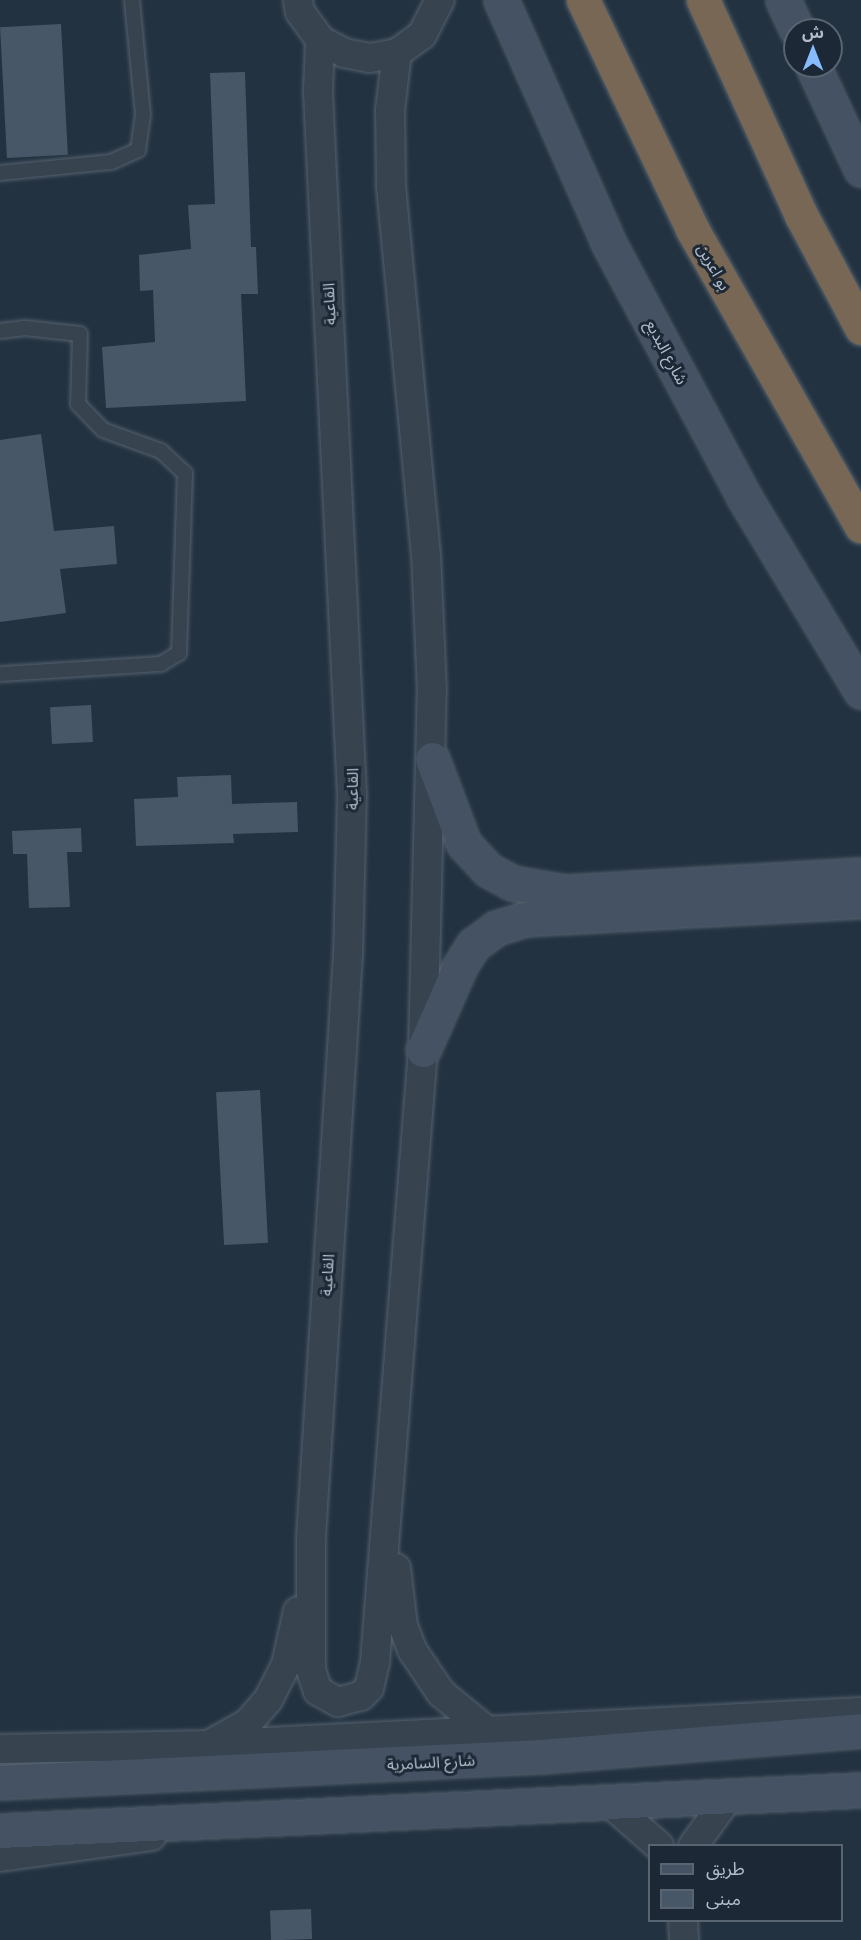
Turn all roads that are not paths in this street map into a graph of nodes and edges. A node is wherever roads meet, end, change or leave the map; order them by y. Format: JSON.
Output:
{"nodes":[{"id":1,"x":132,"y":0,"type":"edge"},
{"id":2,"x":298,"y":0,"type":"edge"},
{"id":3,"x":440,"y":0,"type":"edge"},
{"id":4,"x":501,"y":0,"type":"edge"},
{"id":5,"x":583,"y":0,"type":"edge"},
{"id":6,"x":703,"y":0,"type":"edge"},
{"id":7,"x":783,"y":0,"type":"edge"},
{"id":8,"x":791,"y":18,"type":"edge"},
{"id":9,"x":320,"y":40,"type":"junction"},
{"id":10,"x":397,"y":53,"type":"junction"},
{"id":11,"x":819,"y":78,"type":"edge"},
{"id":12,"x":861,"y":169,"type":"edge"},
{"id":13,"x":0,"y":173,"type":"edge"},
{"id":14,"x":861,"y":328,"type":"edge"},
{"id":15,"x":0,"y":331,"type":"edge"},
{"id":16,"x":861,"y":526,"type":"edge"},
{"id":17,"x":0,"y":674,"type":"edge"},
{"id":18,"x":861,"y":691,"type":"edge"},
{"id":19,"x":432,"y":759,"type":"junction"},
{"id":20,"x":861,"y":875,"type":"edge"},
{"id":21,"x":861,"y":901,"type":"edge"},
{"id":22,"x":423,"y":1050,"type":"junction"},
{"id":23,"x":389,"y":1491,"type":"junction"},
{"id":24,"x":311,"y":1538,"type":"junction"},
{"id":25,"x":861,"y":1712,"type":"edge"},
{"id":26,"x":486,"y":1730,"type":"junction"},
{"id":27,"x":861,"y":1730,"type":"edge"},
{"id":28,"x":208,"y":1745,"type":"junction"},
{"id":29,"x":0,"y":1749,"type":"edge"},
{"id":30,"x":0,"y":1782,"type":"edge"},
{"id":31,"x":861,"y":1790,"type":"edge"},
{"id":32,"x":727,"y":1798,"type":"junction"},
{"id":33,"x":611,"y":1804,"type":"junction"},
{"id":34,"x":191,"y":1822,"type":"junction"},
{"id":35,"x":0,"y":1831,"type":"edge"},
{"id":36,"x":658,"y":1844,"type":"edge"},
{"id":37,"x":694,"y":1844,"type":"edge"},
{"id":38,"x":0,"y":1857,"type":"edge"},
{"id":39,"x":683,"y":1922,"type":"edge"},
{"id":40,"x":684,"y":1940,"type":"edge"}],
"edges":[{"from":1,"to":13,"type":"lane"},
{"from":2,"to":9,"type":"street"},
{"from":3,"to":10,"type":"street"},
{"from":4,"to":18,"type":"main road","name":"شارع البديع"},
{"from":5,"to":16,"type":"highway","name":"بو اعرين"},
{"from":6,"to":14,"type":"highway"},
{"from":7,"to":8,"type":"main road"},
{"from":9,"to":10,"type":"street"},
{"from":9,"to":24,"type":"street","name":"القاعية"},
{"from":10,"to":19,"type":"street","name":"القاعية"},
{"from":11,"to":12,"type":"main road"},
{"from":15,"to":17,"type":"lane"},
{"from":19,"to":20,"type":"main road"},
{"from":19,"to":22,"type":"street","name":"القاعية"},
{"from":21,"to":22,"type":"main road"},
{"from":22,"to":23,"type":"street","name":"القاعية"},
{"from":23,"to":24,"type":"street","name":"القاعية"},
{"from":23,"to":26,"type":"street","name":"القاعية"},
{"from":24,"to":28,"type":"street","name":"القاعية"},
{"from":25,"to":26,"type":"street","name":"شارع السامرية"},
{"from":26,"to":28,"type":"street","name":"شارع السامرية"},
{"from":27,"to":30,"type":"main road","name":"شارع السامرية"},
{"from":28,"to":29,"type":"street","name":"شارع السامرية"},
{"from":31,"to":32,"type":"main road"},
{"from":32,"to":33,"type":"main road"},
{"from":32,"to":37,"type":"street"},
{"from":33,"to":34,"type":"main road"},
{"from":33,"to":36,"type":"street"},
{"from":34,"to":35,"type":"main road"},
{"from":34,"to":38,"type":"street"},
{"from":39,"to":40,"type":"street"}]}
